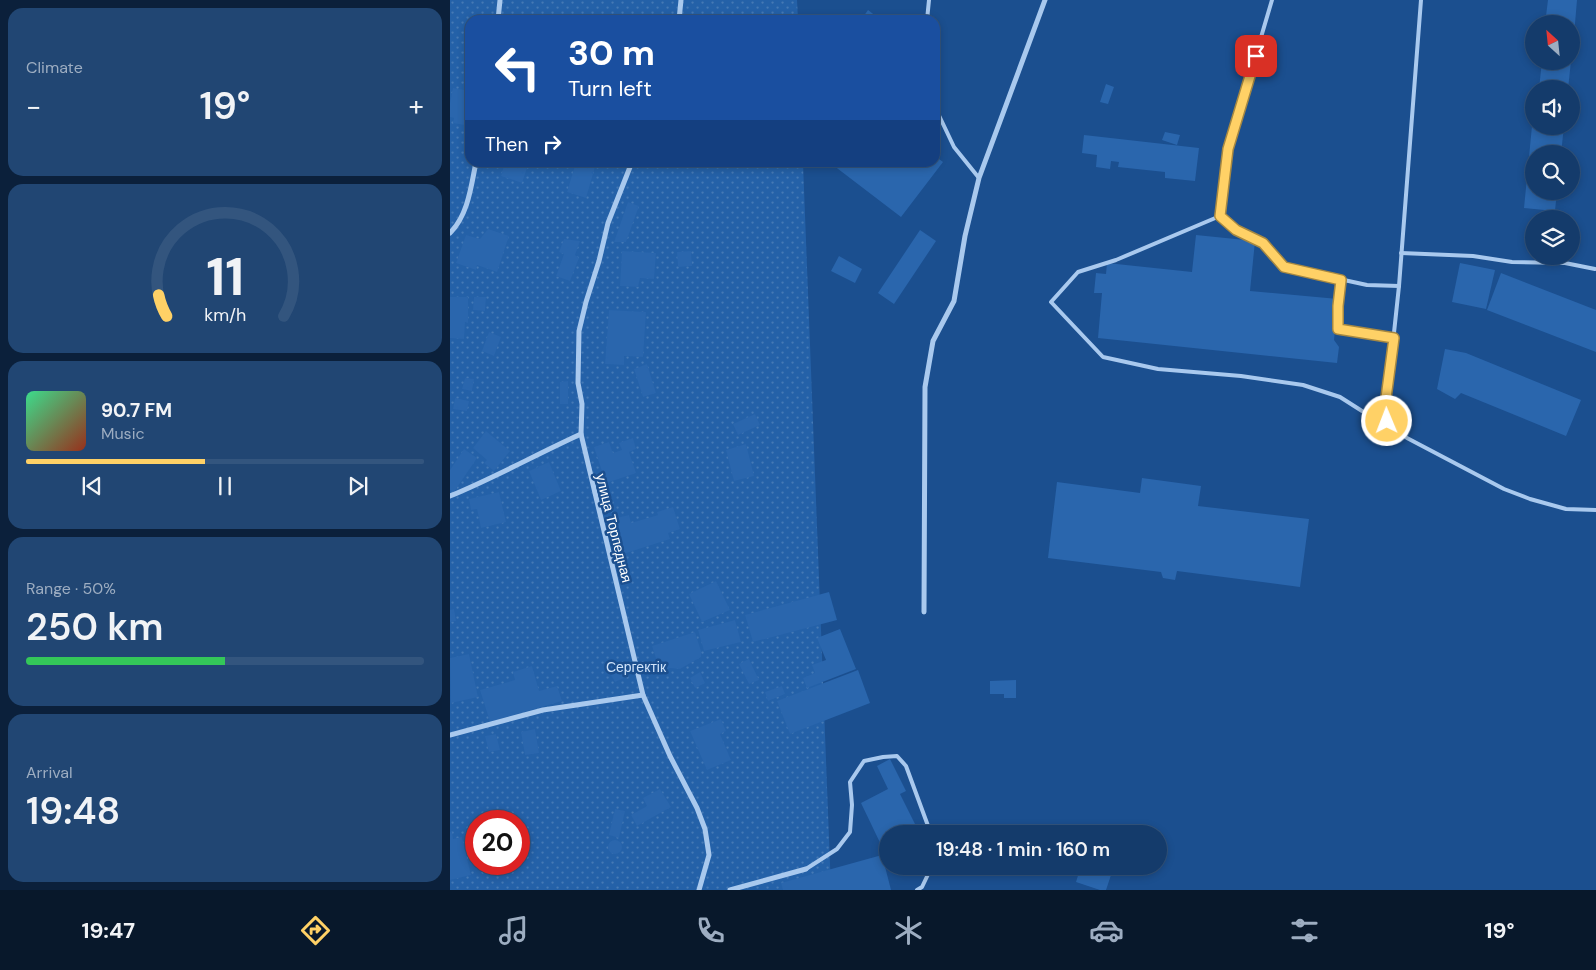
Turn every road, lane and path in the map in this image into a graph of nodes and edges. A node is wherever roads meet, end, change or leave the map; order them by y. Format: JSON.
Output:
{"nodes":[{"id":1,"x":500,"y":0,"type":"edge"},
{"id":2,"x":681,"y":0,"type":"edge"},
{"id":3,"x":928,"y":0,"type":"edge"},
{"id":4,"x":1045,"y":0,"type":"edge"},
{"id":5,"x":1272,"y":0,"type":"edge"},
{"id":6,"x":1422,"y":0,"type":"edge"},
{"id":7,"x":498,"y":15,"type":"edge"},
{"id":8,"x":680,"y":15,"type":"edge"},
{"id":9,"x":926,"y":15,"type":"edge"},
{"id":10,"x":940,"y":118,"type":"edge"},
{"id":11,"x":475,"y":167,"type":"edge"},
{"id":12,"x":630,"y":167,"type":"edge"},
{"id":13,"x":979,"y":178,"type":"junction"},
{"id":14,"x":1220,"y":216,"type":"junction"},
{"id":15,"x":450,"y":233,"type":"edge"},
{"id":16,"x":1401,"y":254,"type":"junction"},
{"id":17,"x":1596,"y":269,"type":"edge"},
{"id":18,"x":1341,"y":280,"type":"junction"},
{"id":19,"x":1399,"y":286,"type":"junction"},
{"id":20,"x":1394,"y":338,"type":"junction"},
{"id":21,"x":1387,"y":421,"type":"junction"},
{"id":22,"x":581,"y":434,"type":"junction"},
{"id":23,"x":450,"y":496,"type":"edge"},
{"id":24,"x":1596,"y":510,"type":"edge"},
{"id":25,"x":924,"y":612,"type":"dead end"},
{"id":26,"x":643,"y":695,"type":"junction"},
{"id":27,"x":450,"y":735,"type":"edge"},
{"id":28,"x":928,"y":825,"type":"edge"},
{"id":29,"x":806,"y":869,"type":"joint"},
{"id":30,"x":928,"y":875,"type":"edge"},
{"id":31,"x":699,"y":890,"type":"edge"},
{"id":32,"x":730,"y":890,"type":"edge"},
{"id":33,"x":917,"y":890,"type":"edge"}],
"edges":[{"from":1,"to":7,"type":"street"},
{"from":2,"to":8,"type":"street"},
{"from":3,"to":9,"type":"lane"},
{"from":4,"to":13,"type":"street"},
{"from":5,"to":14,"type":"lane"},
{"from":6,"to":16,"type":"lane"},
{"from":10,"to":13,"type":"lane"},
{"from":11,"to":15,"type":"street"},
{"from":12,"to":22,"type":"street","name":"улица Торпедная"},
{"from":13,"to":25,"type":"street"},
{"from":14,"to":18,"type":"lane"},
{"from":14,"to":21,"type":"lane"},
{"from":16,"to":17,"type":"lane"},
{"from":16,"to":19,"type":"lane"},
{"from":18,"to":19,"type":"lane"},
{"from":18,"to":20,"type":"lane"},
{"from":19,"to":20,"type":"lane"},
{"from":20,"to":21,"type":"lane"},
{"from":21,"to":24,"type":"lane"},
{"from":22,"to":23,"type":"street"},
{"from":22,"to":26,"type":"street","name":"улица Торпедная"},
{"from":26,"to":27,"type":"street"},
{"from":26,"to":31,"type":"street","name":"улица Торпедная"},
{"from":28,"to":29,"type":"lane"},
{"from":29,"to":32,"type":"street"},
{"from":30,"to":33,"type":"lane"}]}
